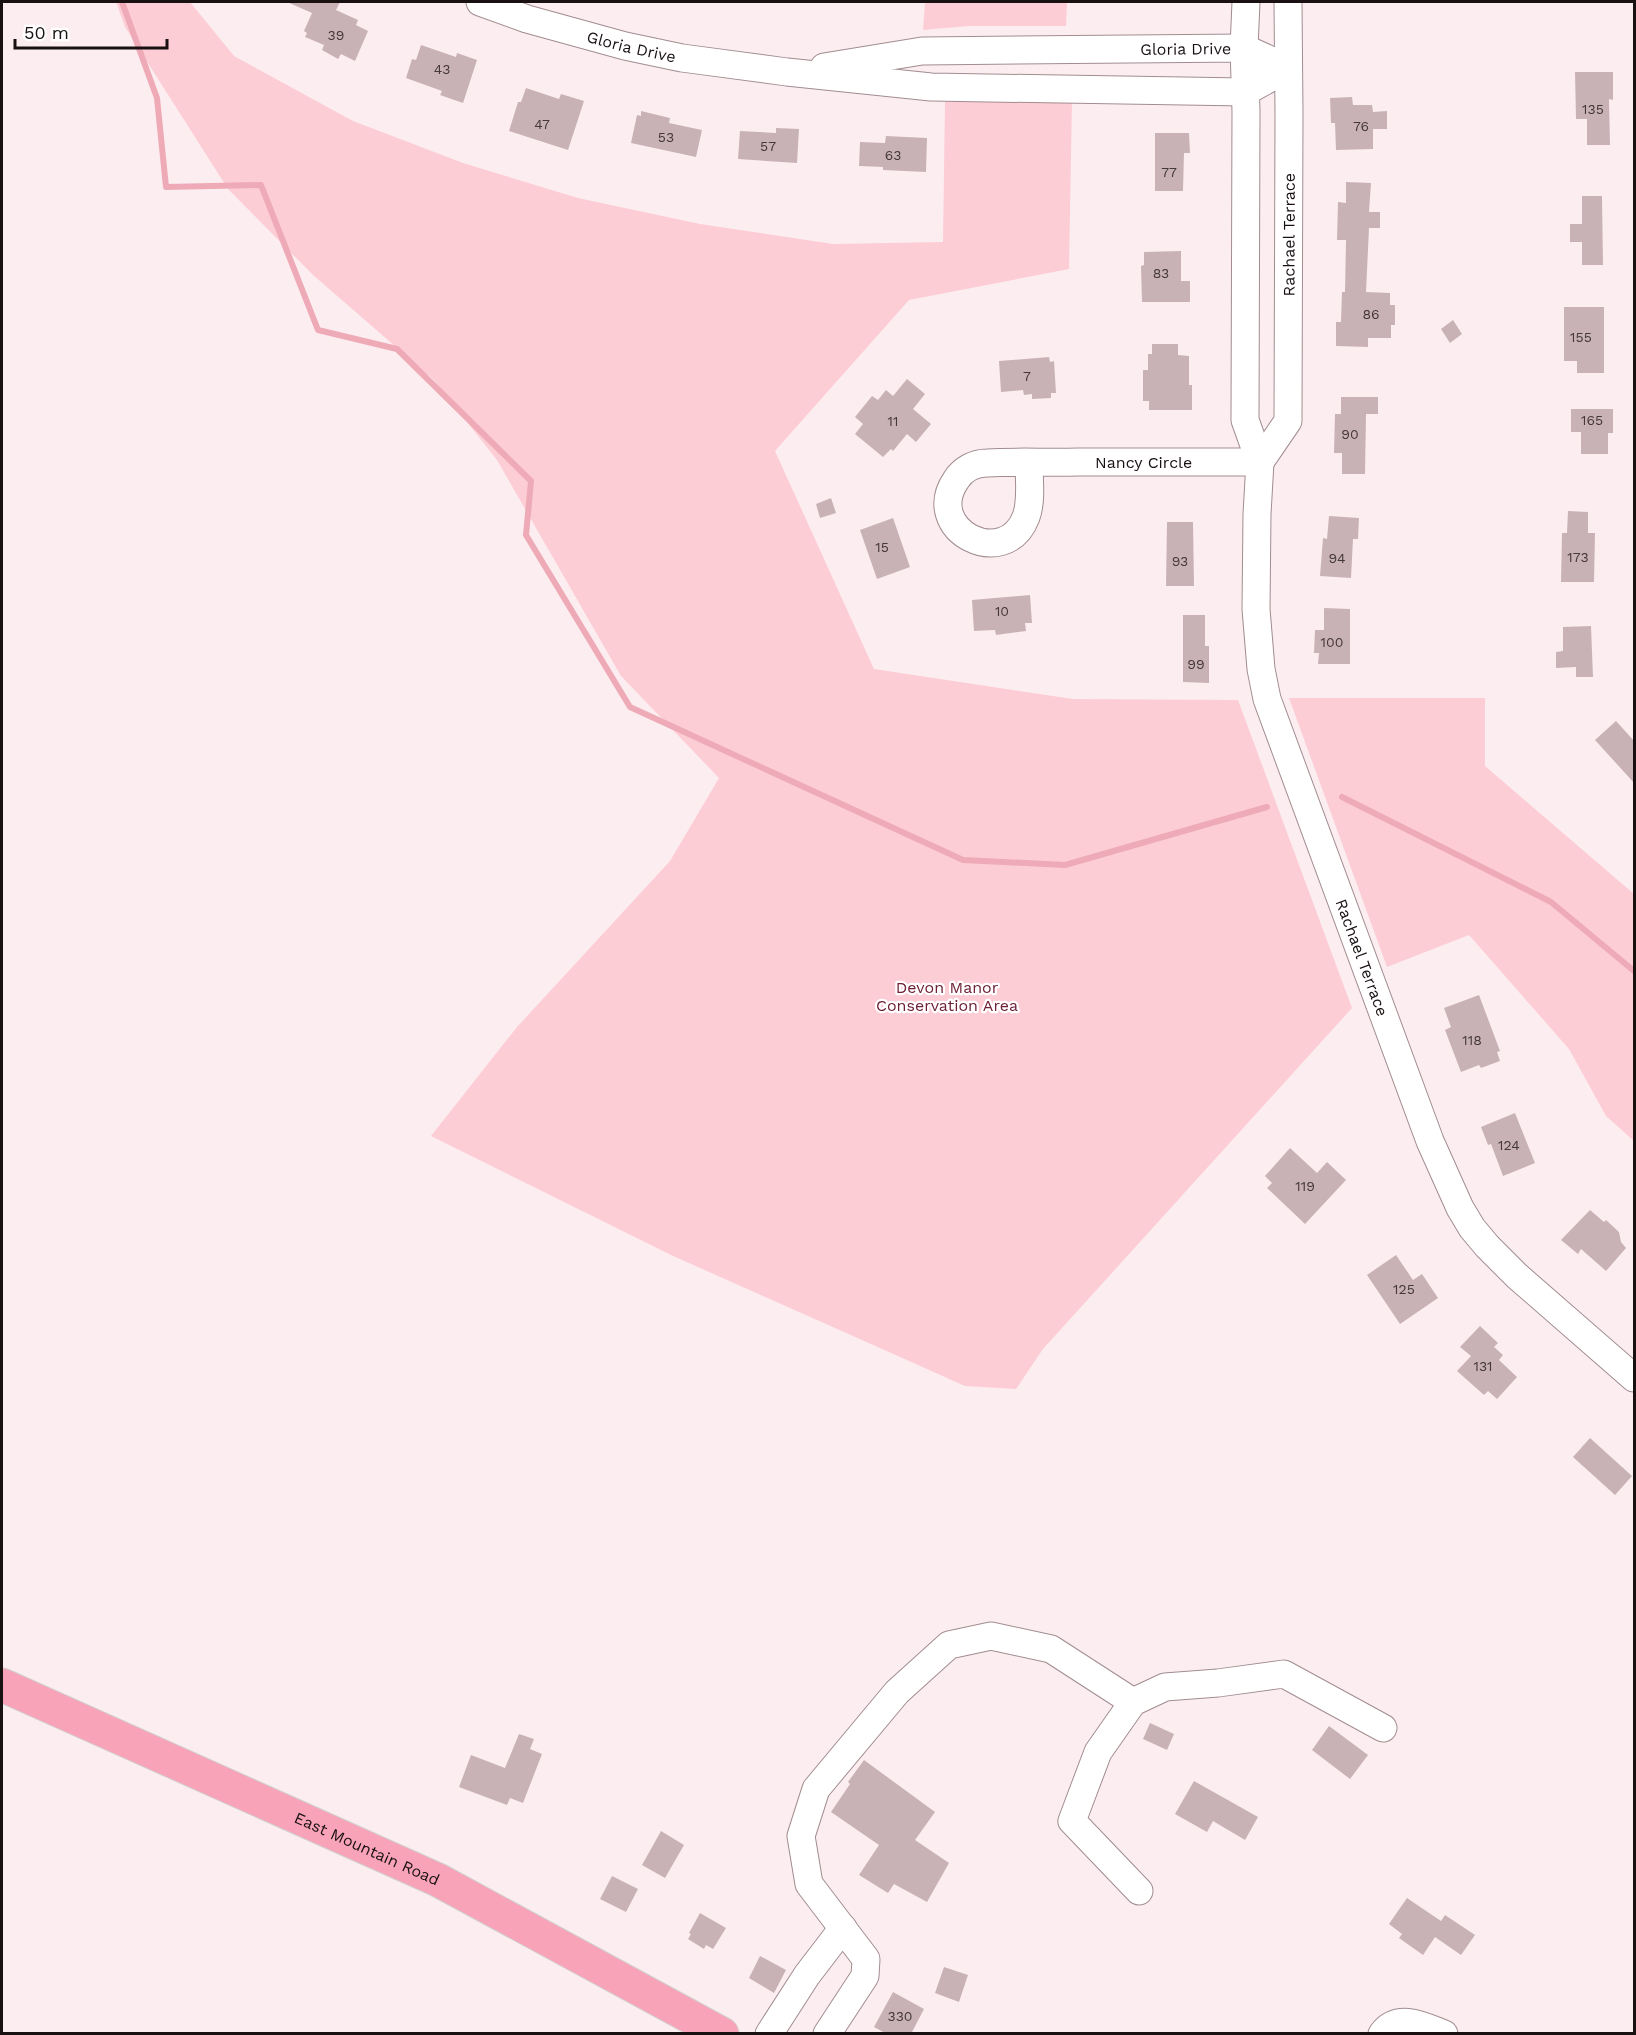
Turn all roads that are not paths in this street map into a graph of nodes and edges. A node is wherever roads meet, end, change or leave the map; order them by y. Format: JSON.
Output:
{"nodes":[{"id":1,"x":480,"y":2,"type":"edge"},
{"id":2,"x":1246,"y":2,"type":"edge"},
{"id":3,"x":1288,"y":2,"type":"edge"},
{"id":4,"x":1244,"y":48,"type":"junction"},
{"id":5,"x":1288,"y":68,"type":"junction"},
{"id":6,"x":787,"y":72,"type":"junction"},
{"id":7,"x":1245,"y":92,"type":"junction"},
{"id":8,"x":1260,"y":462,"type":"junction"},
{"id":9,"x":1029,"y":463,"type":"dead end"},
{"id":10,"x":1635,"y":1378,"type":"edge"},
{"id":11,"x":2,"y":1685,"type":"edge"},
{"id":12,"x":1133,"y":1702,"type":"junction"},
{"id":13,"x":1383,"y":1728,"type":"dead end"},
{"id":14,"x":1139,"y":1891,"type":"dead end"},
{"id":15,"x":843,"y":1928,"type":"junction"},
{"id":16,"x":722,"y":2034,"type":"edge"},
{"id":17,"x":769,"y":2034,"type":"edge"},
{"id":18,"x":827,"y":2034,"type":"edge"},
{"id":19,"x":1382,"y":2034,"type":"edge"},
{"id":20,"x":1444,"y":2034,"type":"edge"}],
"edges":[{"from":1,"to":6,"type":"street","name":"Gloria Drive"},
{"from":2,"to":4,"type":"street","name":"Rachael Terrace"},
{"from":3,"to":5,"type":"street","name":"Rachael Terrace"},
{"from":4,"to":5,"type":"street","name":"Gloria Drive"},
{"from":4,"to":6,"type":"street","name":"Gloria Drive"},
{"from":4,"to":7,"type":"street","name":"Rachael Terrace"},
{"from":5,"to":7,"type":"street"},
{"from":5,"to":8,"type":"street","name":"Rachael Terrace"},
{"from":6,"to":7,"type":"street","name":"Gloria Drive"},
{"from":7,"to":8,"type":"street","name":"Rachael Terrace"},
{"from":8,"to":9,"type":"street","name":"Nancy Circle"},
{"from":8,"to":10,"type":"street","name":"Rachael Terrace"},
{"from":11,"to":16,"type":"main road","name":"East Mountain Road"},
{"from":12,"to":13,"type":"street"},
{"from":12,"to":14,"type":"street"},
{"from":12,"to":15,"type":"street"},
{"from":15,"to":17,"type":"street"},
{"from":15,"to":18,"type":"street"},
{"from":19,"to":20,"type":"street"}]}
